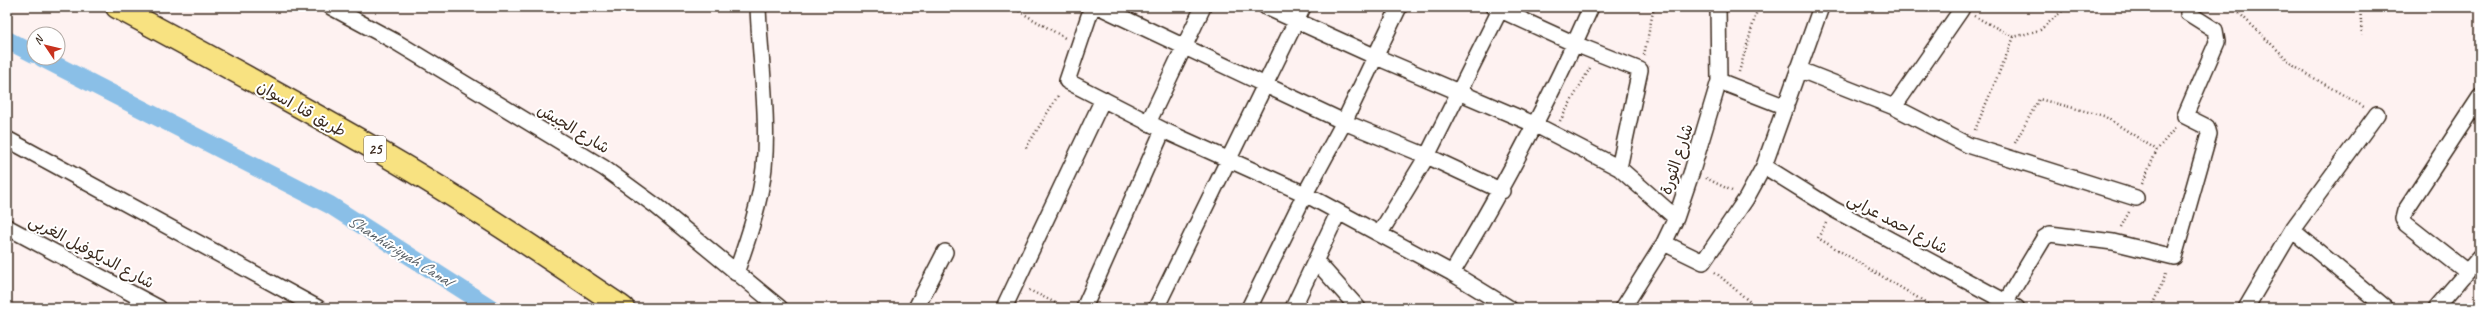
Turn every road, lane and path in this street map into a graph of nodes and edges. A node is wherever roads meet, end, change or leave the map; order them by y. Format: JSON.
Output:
{"nodes":[{"id":1,"x":117,"y":7,"type":"edge"},
{"id":2,"x":330,"y":7,"type":"edge"},
{"id":3,"x":758,"y":7,"type":"edge"},
{"id":4,"x":1012,"y":7,"type":"edge"},
{"id":5,"x":1092,"y":7,"type":"edge"},
{"id":6,"x":1100,"y":7,"type":"edge"},
{"id":7,"x":1203,"y":7,"type":"edge"},
{"id":8,"x":1266,"y":7,"type":"edge"},
{"id":9,"x":1303,"y":7,"type":"edge"},
{"id":10,"x":1399,"y":7,"type":"edge"},
{"id":11,"x":1591,"y":7,"type":"edge"},
{"id":12,"x":1654,"y":7,"type":"edge"},
{"id":13,"x":1718,"y":7,"type":"edge"},
{"id":14,"x":1758,"y":7,"type":"edge"},
{"id":15,"x":1821,"y":7,"type":"edge"},
{"id":16,"x":2067,"y":7,"type":"edge"},
{"id":17,"x":2190,"y":7,"type":"edge"},
{"id":18,"x":2228,"y":7,"type":"edge"},
{"id":19,"x":2360,"y":7,"type":"edge"},
{"id":20,"x":1497,"y":9,"type":"edge"},
{"id":21,"x":1959,"y":9,"type":"edge"},
{"id":22,"x":1296,"y":22,"type":"junction"},
{"id":23,"x":2362,"y":35,"type":"dead end"},
{"id":24,"x":2014,"y":37,"type":"junction"},
{"id":25,"x":1575,"y":44,"type":"junction"},
{"id":26,"x":1078,"y":46,"type":"junction"},
{"id":27,"x":1186,"y":48,"type":"junction"},
{"id":28,"x":1599,"y":53,"type":"junction"},
{"id":29,"x":1374,"y":56,"type":"junction"},
{"id":30,"x":1798,"y":69,"type":"junction"},
{"id":31,"x":1640,"y":70,"type":"junction"},
{"id":32,"x":1067,"y":81,"type":"junction"},
{"id":33,"x":1719,"y":81,"type":"junction"},
{"id":34,"x":1266,"y":86,"type":"junction"},
{"id":35,"x":1735,"y":87,"type":"junction"},
{"id":36,"x":1459,"y":92,"type":"junction"},
{"id":37,"x":2480,"y":97,"type":"edge"},
{"id":38,"x":1103,"y":100,"type":"junction"},
{"id":39,"x":1786,"y":107,"type":"junction"},
{"id":40,"x":1894,"y":107,"type":"junction"},
{"id":41,"x":2377,"y":114,"type":"joint"},
{"id":42,"x":2185,"y":116,"type":"junction"},
{"id":43,"x":2475,"y":117,"type":"edge"},
{"id":44,"x":1344,"y":122,"type":"junction"},
{"id":45,"x":1148,"y":123,"type":"junction"},
{"id":46,"x":1536,"y":125,"type":"junction"},
{"id":47,"x":1163,"y":130,"type":"junction"},
{"id":48,"x":1552,"y":134,"type":"junction"},
{"id":49,"x":7,"y":139,"type":"edge"},
{"id":50,"x":1968,"y":145,"type":"junction"},
{"id":51,"x":1026,"y":148,"type":"dead end"},
{"id":52,"x":2157,"y":150,"type":"junction"},
{"id":53,"x":1427,"y":156,"type":"junction"},
{"id":54,"x":2006,"y":159,"type":"junction"},
{"id":55,"x":1228,"y":160,"type":"junction"},
{"id":56,"x":1764,"y":166,"type":"junction"},
{"id":57,"x":1619,"y":168,"type":"junction"},
{"id":58,"x":1692,"y":171,"type":"junction"},
{"id":59,"x":1502,"y":191,"type":"junction"},
{"id":60,"x":1305,"y":194,"type":"junction"},
{"id":61,"x":2136,"y":198,"type":"junction"},
{"id":62,"x":1746,"y":199,"type":"junction"},
{"id":63,"x":1834,"y":209,"type":"junction"},
{"id":64,"x":1338,"y":213,"type":"junction"},
{"id":65,"x":1676,"y":218,"type":"junction"},
{"id":66,"x":7,"y":227,"type":"edge"},
{"id":67,"x":2292,"y":230,"type":"junction"},
{"id":68,"x":1380,"y":233,"type":"junction"},
{"id":69,"x":2113,"y":242,"type":"junction"},
{"id":70,"x":1664,"y":243,"type":"junction"},
{"id":71,"x":946,"y":252,"type":"dead end"},
{"id":72,"x":2174,"y":257,"type":"junction"},
{"id":73,"x":2480,"y":257,"type":"edge"},
{"id":74,"x":1316,"y":261,"type":"junction"},
{"id":75,"x":1704,"y":262,"type":"junction"},
{"id":76,"x":2467,"y":272,"type":"junction"},
{"id":77,"x":736,"y":273,"type":"junction"},
{"id":78,"x":1452,"y":273,"type":"junction"},
{"id":79,"x":1016,"y":284,"type":"junction"},
{"id":80,"x":2008,"y":306,"type":"edge"},
{"id":81,"x":159,"y":308,"type":"edge"},
{"id":82,"x":318,"y":308,"type":"edge"},
{"id":83,"x":623,"y":308,"type":"edge"},
{"id":84,"x":780,"y":308,"type":"edge"},
{"id":85,"x":916,"y":308,"type":"edge"},
{"id":86,"x":1004,"y":308,"type":"edge"},
{"id":87,"x":1066,"y":308,"type":"edge"},
{"id":88,"x":1084,"y":308,"type":"edge"},
{"id":89,"x":1156,"y":308,"type":"edge"},
{"id":90,"x":1249,"y":308,"type":"edge"},
{"id":91,"x":1293,"y":308,"type":"edge"},
{"id":92,"x":1358,"y":308,"type":"edge"},
{"id":93,"x":1509,"y":308,"type":"edge"},
{"id":94,"x":1623,"y":308,"type":"edge"},
{"id":95,"x":1757,"y":308,"type":"edge"},
{"id":96,"x":1935,"y":308,"type":"edge"},
{"id":97,"x":2151,"y":308,"type":"edge"},
{"id":98,"x":2246,"y":308,"type":"edge"},
{"id":99,"x":2386,"y":308,"type":"edge"},
{"id":100,"x":2436,"y":308,"type":"edge"}],
"edges":[{"from":1,"to":83,"type":"highway","name":"طريق قنا, اسوان","number":"25"},
{"from":2,"to":77,"type":"street","name":"شارع الجيش"},
{"from":3,"to":77,"type":"street"},
{"from":4,"to":26,"type":"path"},
{"from":5,"to":26,"type":"street"},
{"from":6,"to":27,"type":"street"},
{"from":7,"to":27,"type":"street"},
{"from":8,"to":22,"type":"street"},
{"from":9,"to":22,"type":"street"},
{"from":10,"to":29,"type":"street"},
{"from":11,"to":25,"type":"street"},
{"from":12,"to":31,"type":"path"},
{"from":13,"to":33,"type":"street","name":"شارع الثورة"},
{"from":14,"to":35,"type":"path"},
{"from":15,"to":30,"type":"street"},
{"from":16,"to":24,"type":"path"},
{"from":17,"to":42,"type":"street"},
{"from":18,"to":41,"type":"path"},
{"from":19,"to":23,"type":"path"},
{"from":20,"to":25,"type":"street"},
{"from":20,"to":36,"type":"street"},
{"from":21,"to":24,"type":"path"},
{"from":21,"to":40,"type":"street"},
{"from":22,"to":29,"type":"street"},
{"from":22,"to":34,"type":"street"},
{"from":24,"to":50,"type":"path"},
{"from":25,"to":28,"type":"street"},
{"from":25,"to":46,"type":"street"},
{"from":26,"to":32,"type":"street"},
{"from":27,"to":34,"type":"street"},
{"from":27,"to":45,"type":"street"},
{"from":28,"to":31,"type":"street"},
{"from":28,"to":48,"type":"path"},
{"from":29,"to":36,"type":"street"},
{"from":29,"to":44,"type":"street"},
{"from":30,"to":39,"type":"street"},
{"from":30,"to":40,"type":"street"},
{"from":31,"to":57,"type":"street"},
{"from":32,"to":38,"type":"street"},
{"from":32,"to":51,"type":"path"},
{"from":33,"to":35,"type":"street"},
{"from":33,"to":58,"type":"street","name":"شارع الثورة"},
{"from":34,"to":44,"type":"street"},
{"from":34,"to":55,"type":"street"},
{"from":35,"to":39,"type":"street"},
{"from":36,"to":46,"type":"street"},
{"from":36,"to":53,"type":"street"},
{"from":37,"to":43,"type":"street"},
{"from":38,"to":45,"type":"street"},
{"from":38,"to":79,"type":"street"},
{"from":39,"to":56,"type":"street"},
{"from":40,"to":50,"type":"street"},
{"from":41,"to":67,"type":"street"},
{"from":42,"to":52,"type":"path"},
{"from":42,"to":72,"type":"street"},
{"from":43,"to":76,"type":"street"},
{"from":44,"to":53,"type":"street"},
{"from":44,"to":60,"type":"street"},
{"from":45,"to":47,"type":"street"},
{"from":46,"to":48,"type":"street"},
{"from":46,"to":59,"type":"street"},
{"from":47,"to":55,"type":"street"},
{"from":47,"to":88,"type":"street"},
{"from":48,"to":57,"type":"street"},
{"from":49,"to":82,"type":"street"},
{"from":50,"to":54,"type":"street"},
{"from":52,"to":54,"type":"path"},
{"from":52,"to":61,"type":"path"},
{"from":53,"to":59,"type":"street"},
{"from":53,"to":68,"type":"street"},
{"from":54,"to":61,"type":"street"},
{"from":55,"to":60,"type":"street"},
{"from":55,"to":89,"type":"street"},
{"from":56,"to":62,"type":"street"},
{"from":56,"to":63,"type":"street","name":"شارع احمد عرابى"},
{"from":57,"to":65,"type":"street"},
{"from":58,"to":62,"type":"path"},
{"from":58,"to":65,"type":"street","name":"شارع الثورة"},
{"from":59,"to":78,"type":"street"},
{"from":60,"to":64,"type":"street"},
{"from":60,"to":90,"type":"street"},
{"from":61,"to":69,"type":"path"},
{"from":62,"to":75,"type":"street"},
{"from":63,"to":80,"type":"street","name":"شارع احمد عرابى"},
{"from":63,"to":96,"type":"path"},
{"from":64,"to":68,"type":"street"},
{"from":64,"to":74,"type":"street"},
{"from":65,"to":70,"type":"street","name":"شارع الثورة"},
{"from":66,"to":81,"type":"street","name":"شارع الديكوفيل الغربى"},
{"from":67,"to":98,"type":"street"},
{"from":67,"to":99,"type":"street"},
{"from":68,"to":78,"type":"street"},
{"from":69,"to":72,"type":"street"},
{"from":69,"to":80,"type":"street"},
{"from":70,"to":75,"type":"street"},
{"from":70,"to":94,"type":"street","name":"شارع الثورة"},
{"from":71,"to":85,"type":"street"},
{"from":72,"to":97,"type":"path"},
{"from":73,"to":76,"type":"street"},
{"from":74,"to":91,"type":"street"},
{"from":74,"to":92,"type":"street"},
{"from":75,"to":95,"type":"path"},
{"from":76,"to":100,"type":"street"},
{"from":77,"to":84,"type":"street","name":"شارع الجيش"},
{"from":78,"to":93,"type":"street"},
{"from":79,"to":86,"type":"street"},
{"from":79,"to":87,"type":"path"}]}
